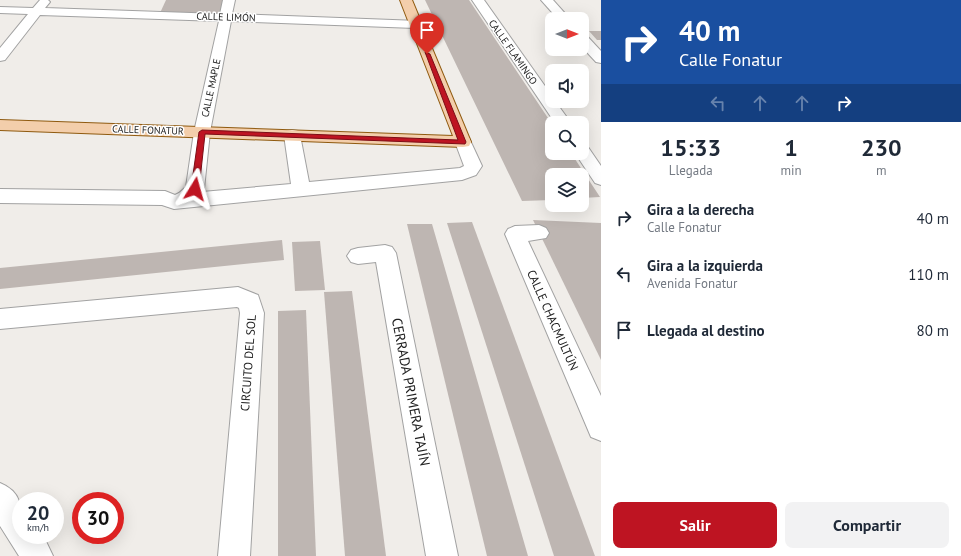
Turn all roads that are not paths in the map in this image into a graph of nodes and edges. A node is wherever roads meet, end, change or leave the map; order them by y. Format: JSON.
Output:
{"nodes":[{"id":1,"x":45,"y":0,"type":"edge"},
{"id":2,"x":229,"y":0,"type":"edge"},
{"id":3,"x":406,"y":0,"type":"edge"},
{"id":4,"x":478,"y":0,"type":"edge"},
{"id":5,"x":547,"y":0,"type":"edge"},
{"id":6,"x":0,"y":10,"type":"edge"},
{"id":7,"x":37,"y":10,"type":"junction"},
{"id":8,"x":558,"y":12,"type":"edge"},
{"id":9,"x":226,"y":18,"type":"junction"},
{"id":10,"x":415,"y":24,"type":"junction"},
{"id":11,"x":591,"y":44,"type":"edge"},
{"id":12,"x":0,"y":57,"type":"edge"},
{"id":13,"x":601,"y":59,"type":"edge"},
{"id":14,"x":557,"y":116,"type":"edge"},
{"id":15,"x":0,"y":125,"type":"edge"},
{"id":16,"x":202,"y":132,"type":"junction"},
{"id":17,"x":292,"y":135,"type":"junction"},
{"id":18,"x":463,"y":142,"type":"junction"},
{"id":19,"x":588,"y":160,"type":"edge"},
{"id":20,"x":601,"y":179,"type":"edge"},
{"id":21,"x":301,"y":189,"type":"junction"},
{"id":22,"x":0,"y":196,"type":"edge"},
{"id":23,"x":180,"y":200,"type":"junction"},
{"id":24,"x":539,"y":233,"type":"dead end"},
{"id":25,"x":358,"y":256,"type":"dead end"},
{"id":26,"x":0,"y":319,"type":"edge"},
{"id":27,"x":601,"y":427,"type":"edge"},
{"id":28,"x":0,"y":498,"type":"edge"},
{"id":29,"x":12,"y":517,"type":"edge"},
{"id":30,"x":30,"y":544,"type":"edge"},
{"id":31,"x":37,"y":556,"type":"edge"},
{"id":32,"x":234,"y":556,"type":"edge"},
{"id":33,"x":442,"y":556,"type":"edge"}],
"edges":[{"from":1,"to":7,"type":"street"},
{"from":2,"to":9,"type":"street","name":"CALLE MAPLE"},
{"from":3,"to":10,"type":"main road"},
{"from":4,"to":14,"type":"street","name":"CALLE FLAMINGO"},
{"from":5,"to":8,"type":"street"},
{"from":6,"to":7,"type":"street","name":"CALLE LIMÓN"},
{"from":7,"to":9,"type":"street","name":"CALLE LIMÓN"},
{"from":7,"to":12,"type":"street"},
{"from":9,"to":10,"type":"street","name":"CALLE LIMÓN"},
{"from":9,"to":16,"type":"street","name":"CALLE MAPLE"},
{"from":10,"to":18,"type":"main road"},
{"from":11,"to":13,"type":"street"},
{"from":15,"to":16,"type":"main road","name":"CALLE FONATUR"},
{"from":16,"to":17,"type":"main road","name":"CALLE FONATUR"},
{"from":16,"to":23,"type":"street","name":"CALLE MAPLE"},
{"from":17,"to":18,"type":"main road","name":"CALLE FONATUR"},
{"from":17,"to":21,"type":"street"},
{"from":18,"to":21,"type":"street"},
{"from":19,"to":20,"type":"street"},
{"from":21,"to":23,"type":"street"},
{"from":22,"to":23,"type":"street"},
{"from":24,"to":27,"type":"street","name":"CALLE CHACMULTÚN"},
{"from":25,"to":33,"type":"street","name":"CERRADA PRIMERA TAJÍN"},
{"from":26,"to":32,"type":"street","name":"CIRCUITO DEL SOL"},
{"from":28,"to":29,"type":"street"},
{"from":30,"to":31,"type":"street"}]}
